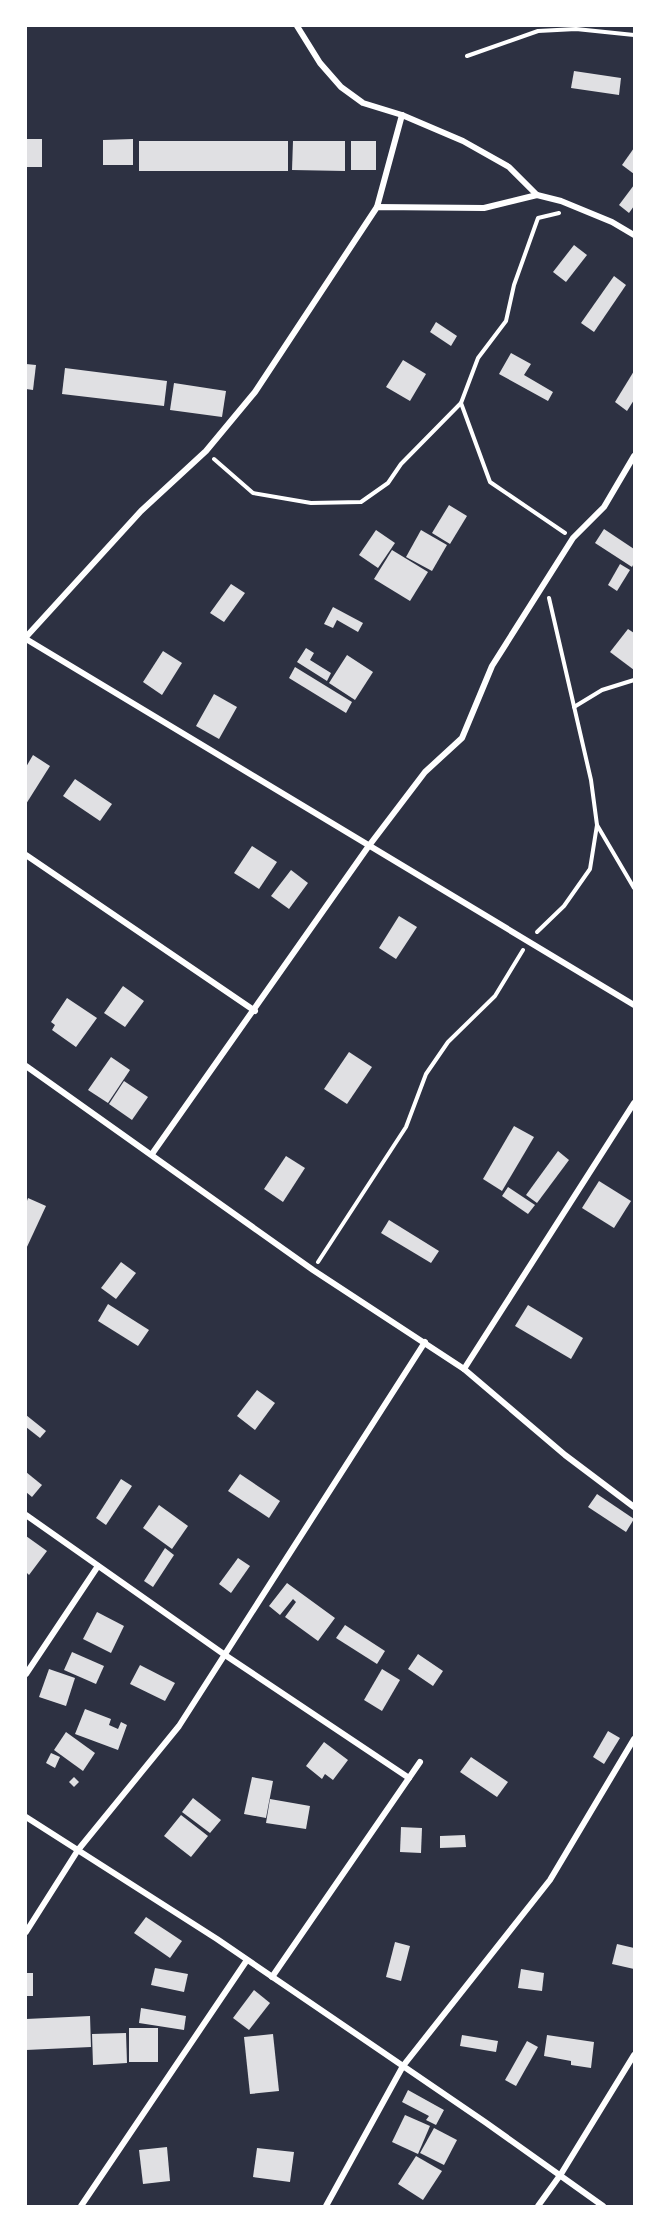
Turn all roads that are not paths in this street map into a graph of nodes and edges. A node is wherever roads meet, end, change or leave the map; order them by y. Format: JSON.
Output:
{"nodes":[{"id":1,"x":297,"y":26,"type":"edge"},
{"id":2,"x":402,"y":115,"type":"junction"},
{"id":3,"x":537,"y":195,"type":"junction"},
{"id":4,"x":376,"y":207,"type":"junction"},
{"id":5,"x":634,"y":235,"type":"edge"},
{"id":6,"x":634,"y":456,"type":"edge"},
{"id":7,"x":26,"y":638,"type":"edge"},
{"id":8,"x":368,"y":847,"type":"junction"},
{"id":9,"x":26,"y":855,"type":"edge"},
{"id":10,"x":634,"y":1005,"type":"edge"},
{"id":11,"x":255,"y":1011,"type":"junction"},
{"id":12,"x":26,"y":1066,"type":"edge"},
{"id":13,"x":634,"y":1103,"type":"edge"},
{"id":14,"x":152,"y":1154,"type":"junction"},
{"id":15,"x":425,"y":1342,"type":"junction"},
{"id":16,"x":464,"y":1369,"type":"junction"},
{"id":17,"x":634,"y":1507,"type":"edge"},
{"id":18,"x":26,"y":1515,"type":"edge"},
{"id":19,"x":98,"y":1566,"type":"junction"},
{"id":20,"x":225,"y":1655,"type":"junction"},
{"id":21,"x":26,"y":1674,"type":"edge"},
{"id":22,"x":634,"y":1739,"type":"edge"},
{"id":23,"x":420,"y":1762,"type":"dead end"},
{"id":24,"x":409,"y":1778,"type":"junction"},
{"id":25,"x":26,"y":1817,"type":"edge"},
{"id":26,"x":78,"y":1850,"type":"junction"},
{"id":27,"x":26,"y":1932,"type":"edge"},
{"id":28,"x":248,"y":1960,"type":"junction"},
{"id":29,"x":272,"y":1977,"type":"junction"},
{"id":30,"x":634,"y":2055,"type":"edge"},
{"id":31,"x":403,"y":2066,"type":"junction"},
{"id":32,"x":561,"y":2174,"type":"junction"},
{"id":33,"x":81,"y":2206,"type":"edge"},
{"id":34,"x":326,"y":2206,"type":"edge"},
{"id":35,"x":538,"y":2206,"type":"edge"},
{"id":36,"x":603,"y":2206,"type":"edge"}],
"edges":[{"from":1,"to":2,"type":"street"},
{"from":2,"to":3,"type":"street"},
{"from":2,"to":4,"type":"street"},
{"from":3,"to":4,"type":"street"},
{"from":3,"to":5,"type":"street"},
{"from":4,"to":7,"type":"street"},
{"from":6,"to":8,"type":"street"},
{"from":7,"to":8,"type":"street"},
{"from":8,"to":10,"type":"street"},
{"from":8,"to":11,"type":"street"},
{"from":9,"to":11,"type":"street"},
{"from":11,"to":14,"type":"street"},
{"from":12,"to":14,"type":"street"},
{"from":13,"to":16,"type":"street"},
{"from":14,"to":15,"type":"street"},
{"from":15,"to":16,"type":"street"},
{"from":15,"to":20,"type":"street"},
{"from":16,"to":17,"type":"street"},
{"from":18,"to":19,"type":"street"},
{"from":19,"to":20,"type":"street"},
{"from":19,"to":21,"type":"street"},
{"from":20,"to":24,"type":"street"},
{"from":20,"to":26,"type":"street"},
{"from":22,"to":31,"type":"street"},
{"from":23,"to":24,"type":"street"},
{"from":24,"to":29,"type":"street"},
{"from":25,"to":26,"type":"street"},
{"from":26,"to":27,"type":"street"},
{"from":26,"to":28,"type":"street"},
{"from":28,"to":29,"type":"street"},
{"from":28,"to":33,"type":"street"},
{"from":29,"to":31,"type":"street"},
{"from":30,"to":32,"type":"street"},
{"from":31,"to":32,"type":"street"},
{"from":31,"to":34,"type":"street"},
{"from":32,"to":35,"type":"street"},
{"from":32,"to":36,"type":"street"}]}
